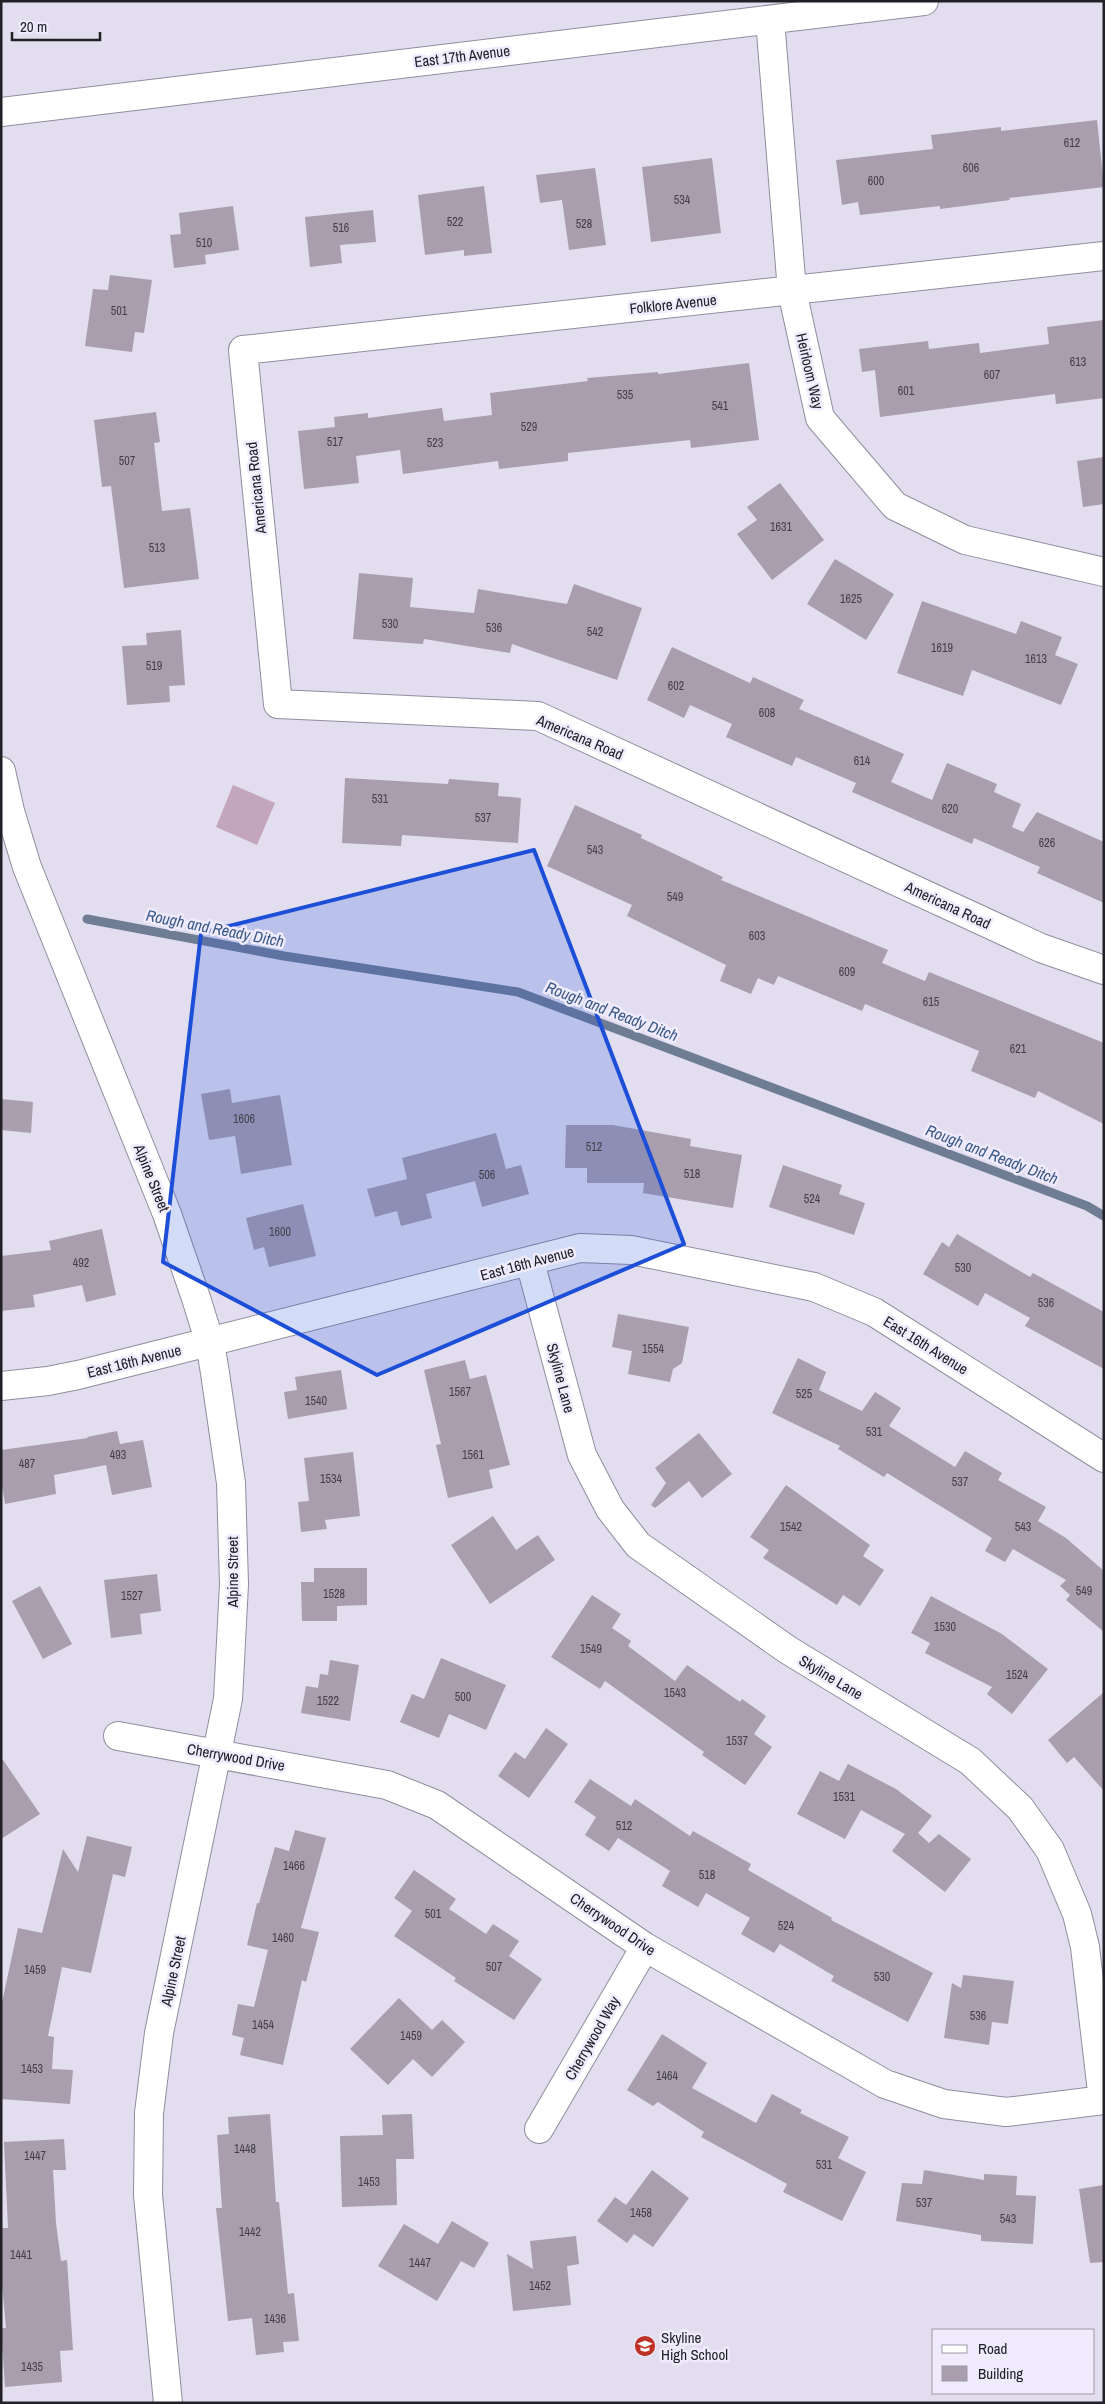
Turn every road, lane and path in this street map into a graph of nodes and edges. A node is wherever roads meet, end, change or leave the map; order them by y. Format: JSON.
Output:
{"nodes":[{"id":1,"x":924,"y":1,"type":"edge"},
{"id":2,"x":770,"y":20,"type":"junction"},
{"id":3,"x":1,"y":112,"type":"edge"},
{"id":4,"x":1104,"y":256,"type":"edge"},
{"id":5,"x":792,"y":291,"type":"junction"},
{"id":6,"x":243,"y":350,"type":"joint"},
{"id":7,"x":1104,"y":572,"type":"edge"},
{"id":8,"x":1,"y":771,"type":"edge"},
{"id":9,"x":1104,"y":970,"type":"edge"},
{"id":10,"x":530,"y":1262,"type":"junction"},
{"id":11,"x":210,"y":1343,"type":"junction"},
{"id":12,"x":1,"y":1386,"type":"edge"},
{"id":13,"x":1104,"y":1458,"type":"edge"},
{"id":14,"x":118,"y":1736,"type":"dead end"},
{"id":15,"x":218,"y":1754,"type":"junction"},
{"id":16,"x":645,"y":1947,"type":"junction"},
{"id":17,"x":1103,"y":2100,"type":"edge"},
{"id":18,"x":539,"y":2129,"type":"dead end"},
{"id":19,"x":168,"y":2403,"type":"edge"}],
"edges":[{"from":1,"to":2,"type":"street","name":"East 17th Avenue"},
{"from":2,"to":3,"type":"street","name":"East 17th Avenue"},
{"from":2,"to":5,"type":"street","name":"Heirloom Way"},
{"from":4,"to":5,"type":"street","name":"Folklore Avenue"},
{"from":5,"to":6,"type":"street","name":"Folklore Avenue"},
{"from":5,"to":7,"type":"street","name":"Heirloom Way"},
{"from":6,"to":9,"type":"street","name":"Americana Road"},
{"from":8,"to":11,"type":"street","name":"Alpine Street"},
{"from":10,"to":11,"type":"street","name":"East 16th Avenue"},
{"from":10,"to":13,"type":"street","name":"East 16th Avenue"},
{"from":10,"to":17,"type":"street","name":"Skyline Lane"},
{"from":11,"to":12,"type":"street","name":"East 16th Avenue"},
{"from":11,"to":15,"type":"street","name":"Alpine Street"},
{"from":14,"to":15,"type":"street","name":"Cherrywood Drive"},
{"from":15,"to":16,"type":"street","name":"Cherrywood Drive"},
{"from":15,"to":19,"type":"street","name":"Alpine Street"},
{"from":16,"to":17,"type":"street","name":"Cherrywood Drive"},
{"from":16,"to":18,"type":"street","name":"Cherrywood Way"}]}
